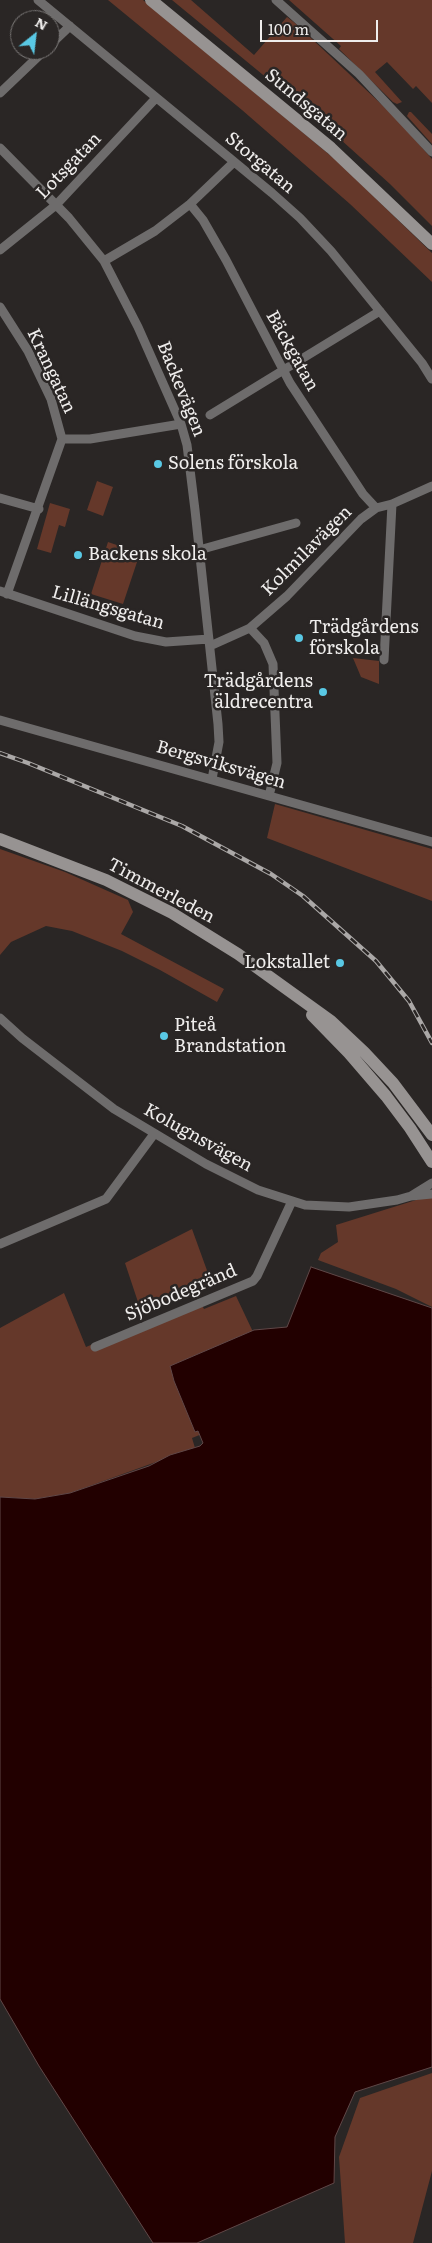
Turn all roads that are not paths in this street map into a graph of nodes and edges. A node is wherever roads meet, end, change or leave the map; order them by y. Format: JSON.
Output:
{"nodes":[{"id":1,"x":38,"y":0,"type":"edge"},
{"id":2,"x":151,"y":0,"type":"edge"},
{"id":3,"x":276,"y":0,"type":"edge"},
{"id":4,"x":70,"y":26,"type":"junction"},
{"id":5,"x":60,"y":36,"type":"edge"},
{"id":6,"x":34,"y":60,"type":"edge"},
{"id":7,"x":0,"y":92,"type":"edge"},
{"id":8,"x":156,"y":98,"type":"junction"},
{"id":9,"x":0,"y":148,"type":"edge"},
{"id":10,"x":432,"y":152,"type":"edge"},
{"id":11,"x":234,"y":162,"type":"junction"},
{"id":12,"x":190,"y":204,"type":"junction"},
{"id":13,"x":56,"y":205,"type":"junction"},
{"id":14,"x":432,"y":244,"type":"edge"},
{"id":15,"x":0,"y":250,"type":"edge"},
{"id":16,"x":104,"y":262,"type":"junction"},
{"id":17,"x":0,"y":306,"type":"edge"},
{"id":18,"x":380,"y":311,"type":"junction"},
{"id":19,"x":282,"y":370,"type":"junction"},
{"id":20,"x":432,"y":379,"type":"edge"},
{"id":21,"x":210,"y":415,"type":"dead end"},
{"id":22,"x":181,"y":424,"type":"junction"},
{"id":23,"x":62,"y":439,"type":"junction"},
{"id":24,"x":432,"y":486,"type":"edge"},
{"id":25,"x":0,"y":498,"type":"edge"},
{"id":26,"x":392,"y":504,"type":"junction"},
{"id":27,"x":376,"y":508,"type":"junction"},
{"id":28,"x":38,"y":510,"type":"junction"},
{"id":29,"x":296,"y":523,"type":"dead end"},
{"id":30,"x":199,"y":550,"type":"junction"},
{"id":31,"x":4,"y":593,"type":"edge"},
{"id":32,"x":250,"y":628,"type":"junction"},
{"id":33,"x":209,"y":643,"type":"junction"},
{"id":34,"x":384,"y":660,"type":"dead end"},
{"id":35,"x":0,"y":720,"type":"edge"},
{"id":36,"x":212,"y":779,"type":"junction"},
{"id":37,"x":269,"y":796,"type":"junction"},
{"id":38,"x":0,"y":839,"type":"edge"},
{"id":39,"x":432,"y":842,"type":"edge"},
{"id":40,"x":293,"y":996,"type":"junction"},
{"id":41,"x":0,"y":1018,"type":"edge"},
{"id":42,"x":154,"y":1134,"type":"junction"},
{"id":43,"x":432,"y":1134,"type":"edge"},
{"id":44,"x":432,"y":1162,"type":"edge"},
{"id":45,"x":432,"y":1184,"type":"edge"},
{"id":46,"x":432,"y":1194,"type":"edge"},
{"id":47,"x":411,"y":1196,"type":"junction"},
{"id":48,"x":292,"y":1201,"type":"junction"},
{"id":49,"x":0,"y":1244,"type":"edge"},
{"id":50,"x":94,"y":1347,"type":"dead end"}],
"edges":[{"from":1,"to":4,"type":"street","name":"Storgatan"},
{"from":2,"to":14,"type":"main road","name":"Sundsgatan"},
{"from":3,"to":10,"type":"street"},
{"from":4,"to":5,"type":"street"},
{"from":4,"to":8,"type":"street","name":"Storgatan"},
{"from":6,"to":7,"type":"street"},
{"from":8,"to":11,"type":"street","name":"Storgatan"},
{"from":8,"to":13,"type":"street","name":"Lotsgatan"},
{"from":9,"to":13,"type":"street","name":"Backevägen"},
{"from":11,"to":12,"type":"street"},
{"from":11,"to":18,"type":"street","name":"Storgatan"},
{"from":12,"to":16,"type":"street"},
{"from":12,"to":19,"type":"street","name":"Bäckgatan"},
{"from":13,"to":15,"type":"street","name":"Lotsgatan"},
{"from":13,"to":16,"type":"street","name":"Backevägen"},
{"from":16,"to":22,"type":"street","name":"Backevägen"},
{"from":17,"to":23,"type":"street","name":"Krangatan"},
{"from":18,"to":19,"type":"street"},
{"from":18,"to":20,"type":"street","name":"Storgatan"},
{"from":19,"to":21,"type":"street"},
{"from":19,"to":27,"type":"street","name":"Bäckgatan"},
{"from":22,"to":23,"type":"street"},
{"from":22,"to":30,"type":"street","name":"Backevägen"},
{"from":23,"to":28,"type":"street","name":"Krangatan"},
{"from":24,"to":26,"type":"street","name":"Kolmilavägen"},
{"from":25,"to":28,"type":"street"},
{"from":26,"to":27,"type":"street","name":"Kolmilavägen"},
{"from":26,"to":34,"type":"street"},
{"from":27,"to":32,"type":"street","name":"Kolmilavägen"},
{"from":28,"to":31,"type":"street","name":"Krangatan"},
{"from":29,"to":30,"type":"street"},
{"from":30,"to":33,"type":"street","name":"Backevägen"},
{"from":31,"to":33,"type":"street","name":"Lillängsgatan"},
{"from":32,"to":33,"type":"street","name":"Kolmilavägen"},
{"from":32,"to":37,"type":"street"},
{"from":33,"to":36,"type":"street","name":"Backevägen"},
{"from":35,"to":36,"type":"street","name":"Bergsviksvägen"},
{"from":36,"to":37,"type":"street","name":"Bergsviksvägen"},
{"from":37,"to":39,"type":"street","name":"Bergsviksvägen"},
{"from":38,"to":40,"type":"main road","name":"Timmerleden"},
{"from":40,"to":43,"type":"main road","name":"Timmerleden"},
{"from":40,"to":44,"type":"main road","name":"Timmerleden"},
{"from":41,"to":42,"type":"street","name":"Kolugnsvägen"},
{"from":42,"to":48,"type":"street","name":"Kolugnsvägen"},
{"from":42,"to":49,"type":"street"},
{"from":45,"to":47,"type":"street","name":"Kolugnsvägen"},
{"from":46,"to":47,"type":"street","name":"Kolugnsvägen"},
{"from":47,"to":48,"type":"street","name":"Kolugnsvägen"},
{"from":48,"to":50,"type":"street","name":"Sjöbodegränd"}]}
